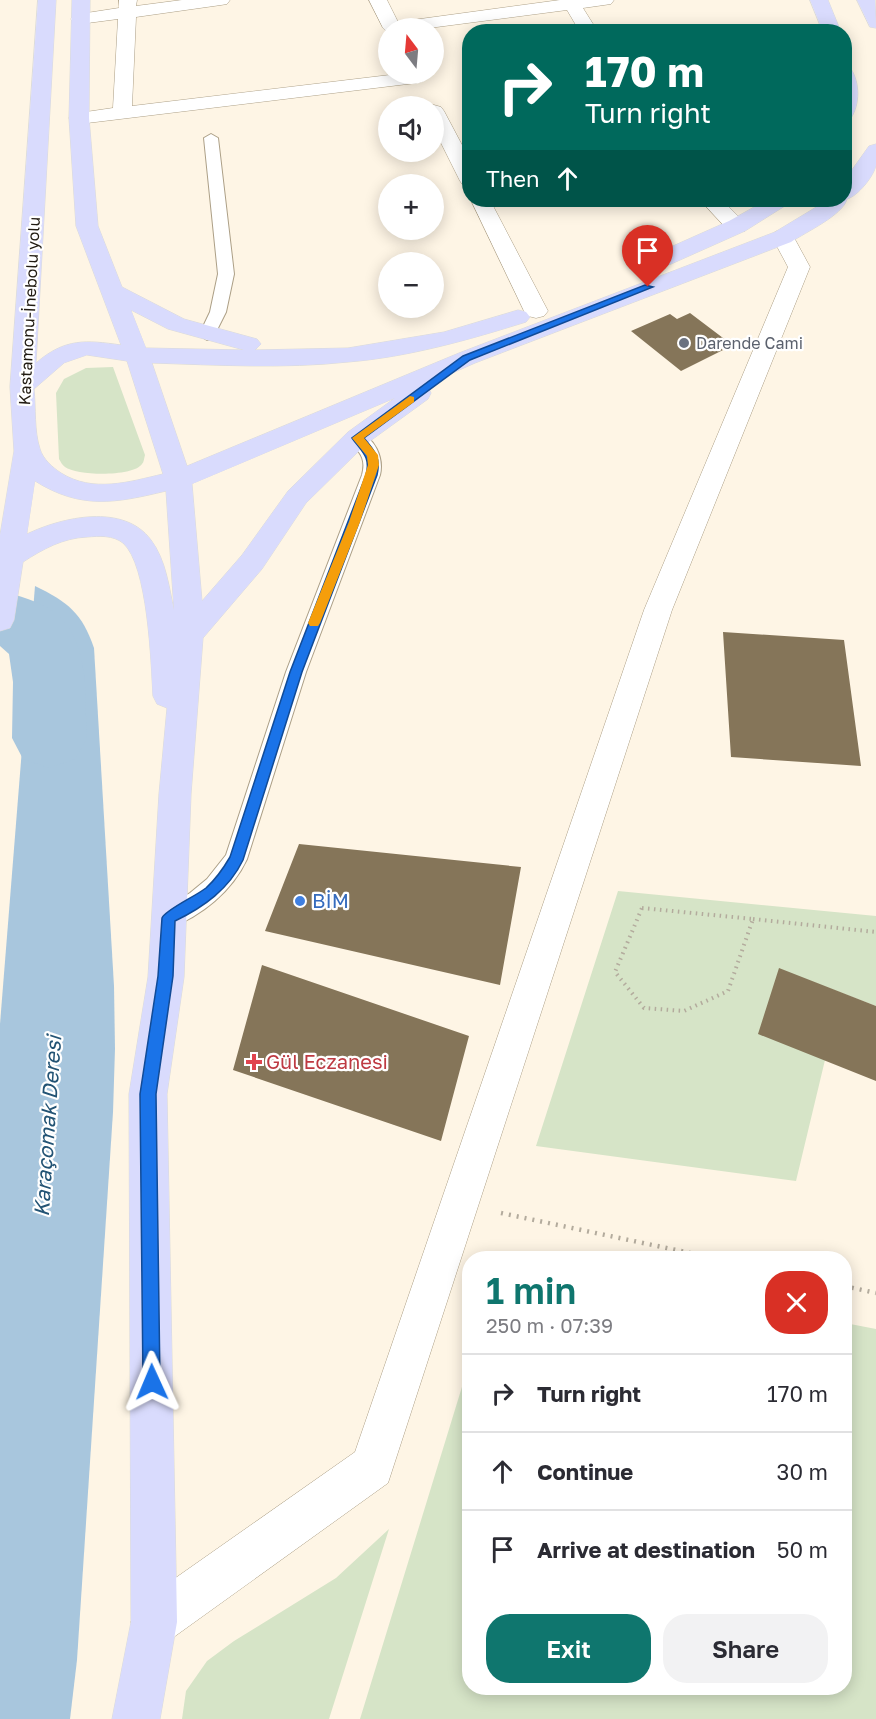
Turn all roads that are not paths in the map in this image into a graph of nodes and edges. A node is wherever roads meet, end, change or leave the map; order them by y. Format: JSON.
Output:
{"nodes":[{"id":1,"x":48,"y":0,"type":"edge"},
{"id":2,"x":221,"y":0,"type":"edge"},
{"id":3,"x":378,"y":0,"type":"edge"},
{"id":4,"x":606,"y":0,"type":"edge"},
{"id":5,"x":819,"y":0,"type":"edge"},
{"id":6,"x":866,"y":0,"type":"edge"},
{"id":7,"x":570,"y":2,"type":"edge"},
{"id":8,"x":128,"y":6,"type":"edge"},
{"id":9,"x":81,"y":10,"type":"edge"},
{"id":10,"x":387,"y":18,"type":"edge"},
{"id":11,"x":444,"y":20,"type":"edge"},
{"id":12,"x":876,"y":23,"type":"edge"},
{"id":13,"x":584,"y":24,"type":"edge"},
{"id":14,"x":829,"y":24,"type":"edge"},
{"id":15,"x":378,"y":80,"type":"edge"},
{"id":16,"x":122,"y":113,"type":"junction"},
{"id":17,"x":79,"y":118,"type":"junction"},
{"id":18,"x":444,"y":130,"type":"edge"},
{"id":19,"x":211,"y":138,"type":"dead end"},
{"id":20,"x":876,"y":150,"type":"edge"},
{"id":21,"x":462,"y":165,"type":"edge"},
{"id":22,"x":852,"y":185,"type":"edge"},
{"id":23,"x":483,"y":207,"type":"edge"},
{"id":24,"x":717,"y":207,"type":"edge"},
{"id":25,"x":769,"y":207,"type":"edge"},
{"id":26,"x":830,"y":207,"type":"edge"},
{"id":27,"x":737,"y":226,"type":"junction"},
{"id":28,"x":783,"y":237,"type":"junction"},
{"id":29,"x":110,"y":290,"type":"junction"},
{"id":30,"x":536,"y":311,"type":"junction"},
{"id":31,"x":207,"y":335,"type":"junction"},
{"id":32,"x":137,"y":355,"type":"junction"},
{"id":33,"x":297,"y":356,"type":"junction"},
{"id":34,"x":467,"y":358,"type":"junction"},
{"id":35,"x":22,"y":387,"type":"junction"},
{"id":36,"x":357,"y":438,"type":"junction"},
{"id":37,"x":27,"y":451,"type":"junction"},
{"id":38,"x":178,"y":479,"type":"junction"},
{"id":39,"x":12,"y":556,"type":"junction"},
{"id":40,"x":0,"y":620,"type":"edge"},
{"id":41,"x":189,"y":635,"type":"junction"},
{"id":42,"x":175,"y":794,"type":"junction"},
{"id":43,"x":169,"y":918,"type":"junction"},
{"id":44,"x":154,"y":1622,"type":"junction"},
{"id":45,"x":136,"y":1719,"type":"edge"}],
"edges":[{"from":1,"to":35,"type":"main road","name":"Kastamonu-İnebolu yolu"},
{"from":2,"to":8,"type":"street"},
{"from":3,"to":10,"type":"street"},
{"from":4,"to":7,"type":"street"},
{"from":5,"to":14,"type":"main road"},
{"from":6,"to":12,"type":"main road"},
{"from":7,"to":11,"type":"street"},
{"from":7,"to":13,"type":"street"},
{"from":8,"to":9,"type":"street"},
{"from":8,"to":16,"type":"street"},
{"from":9,"to":17,"type":"main road"},
{"from":15,"to":16,"type":"street"},
{"from":16,"to":17,"type":"street"},
{"from":17,"to":29,"type":"main road"},
{"from":18,"to":21,"type":"street"},
{"from":19,"to":31,"type":"lane"},
{"from":20,"to":22,"type":"main road"},
{"from":23,"to":30,"type":"street"},
{"from":24,"to":27,"type":"street"},
{"from":25,"to":27,"type":"main road"},
{"from":26,"to":28,"type":"main road"},
{"from":27,"to":30,"type":"main road"},
{"from":28,"to":34,"type":"main road"},
{"from":28,"to":44,"type":"street"},
{"from":29,"to":31,"type":"main road"},
{"from":29,"to":32,"type":"main road"},
{"from":30,"to":33,"type":"main road"},
{"from":31,"to":33,"type":"main road"},
{"from":32,"to":33,"type":"main road"},
{"from":32,"to":35,"type":"main road"},
{"from":32,"to":38,"type":"main road"},
{"from":34,"to":36,"type":"main road"},
{"from":34,"to":38,"type":"main road"},
{"from":35,"to":37,"type":"main road","name":"Kastamonu-İnebolu yolu"},
{"from":36,"to":41,"type":"main road"},
{"from":36,"to":43,"type":"lane"},
{"from":37,"to":38,"type":"main road"},
{"from":37,"to":39,"type":"main road","name":"Kastamonu-İnebolu yolu"},
{"from":38,"to":41,"type":"main road"},
{"from":39,"to":40,"type":"main road","name":"Kastamonu-İnebolu yolu"},
{"from":39,"to":42,"type":"main road"},
{"from":41,"to":42,"type":"main road"},
{"from":42,"to":43,"type":"main road"},
{"from":43,"to":44,"type":"main road"},
{"from":44,"to":45,"type":"main road"}]}
